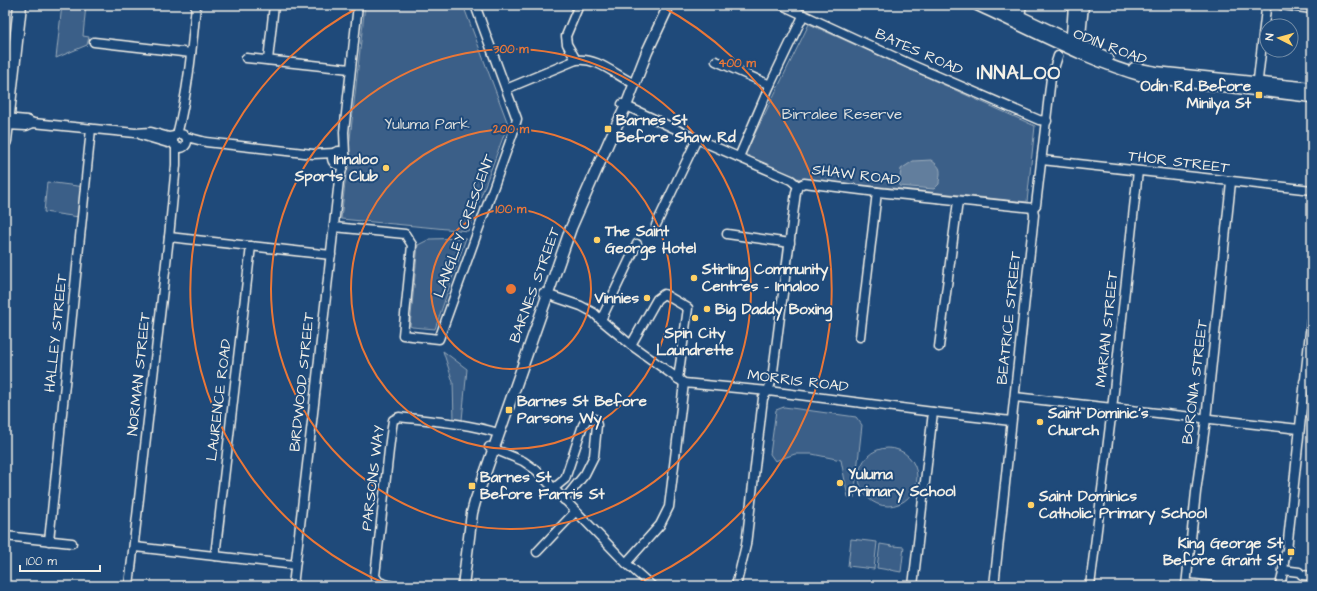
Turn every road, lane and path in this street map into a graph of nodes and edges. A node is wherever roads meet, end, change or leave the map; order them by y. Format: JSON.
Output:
{"nodes":[{"id":1,"x":20,"y":5,"type":"edge"},
{"id":2,"x":196,"y":5,"type":"edge"},
{"id":3,"x":274,"y":5,"type":"edge"},
{"id":4,"x":358,"y":5,"type":"edge"},
{"id":5,"x":474,"y":5,"type":"edge"},
{"id":6,"x":580,"y":5,"type":"edge"},
{"id":7,"x":663,"y":5,"type":"edge"},
{"id":8,"x":668,"y":5,"type":"edge"},
{"id":9,"x":782,"y":5,"type":"edge"},
{"id":10,"x":977,"y":5,"type":"edge"},
{"id":11,"x":996,"y":5,"type":"edge"},
{"id":12,"x":1022,"y":5,"type":"edge"},
{"id":13,"x":1073,"y":5,"type":"edge"},
{"id":14,"x":1083,"y":5,"type":"edge"},
{"id":15,"x":1281,"y":5,"type":"edge"},
{"id":16,"x":1266,"y":6,"type":"edge"},
{"id":17,"x":1312,"y":9,"type":"edge"},
{"id":18,"x":1010,"y":11,"type":"edge"},
{"id":19,"x":804,"y":16,"type":"junction"},
{"id":20,"x":1019,"y":20,"type":"junction"},
{"id":21,"x":1048,"y":29,"type":"junction"},
{"id":22,"x":94,"y":42,"type":"dead end"},
{"id":23,"x":1070,"y":44,"type":"junction"},
{"id":24,"x":1080,"y":48,"type":"junction"},
{"id":25,"x":191,"y":53,"type":"junction"},
{"id":26,"x":1058,"y":56,"type":"dead end"},
{"id":27,"x":246,"y":58,"type":"dead end"},
{"id":28,"x":268,"y":60,"type":"junction"},
{"id":29,"x":576,"y":60,"type":"junction"},
{"id":30,"x":716,"y":61,"type":"dead end"},
{"id":31,"x":350,"y":69,"type":"junction"},
{"id":32,"x":634,"y":80,"type":"junction"},
{"id":33,"x":770,"y":85,"type":"junction"},
{"id":34,"x":1257,"y":87,"type":"junction"},
{"id":35,"x":1312,"y":88,"type":"edge"},
{"id":36,"x":506,"y":89,"type":"junction"},
{"id":37,"x":1312,"y":97,"type":"edge"},
{"id":38,"x":624,"y":105,"type":"junction"},
{"id":39,"x":6,"y":121,"type":"edge"},
{"id":40,"x":1047,"y":121,"type":"junction"},
{"id":41,"x":91,"y":129,"type":"junction"},
{"id":42,"x":697,"y":139,"type":"junction"},
{"id":43,"x":5,"y":141,"type":"edge"},
{"id":44,"x":180,"y":141,"type":"junction"},
{"id":45,"x":738,"y":157,"type":"junction"},
{"id":46,"x":338,"y":158,"type":"junction"},
{"id":47,"x":1042,"y":160,"type":"junction"},
{"id":48,"x":1138,"y":171,"type":"junction"},
{"id":49,"x":1231,"y":182,"type":"junction"},
{"id":50,"x":798,"y":186,"type":"junction"},
{"id":51,"x":1312,"y":190,"type":"edge"},
{"id":52,"x":877,"y":192,"type":"junction"},
{"id":53,"x":958,"y":201,"type":"junction"},
{"id":54,"x":1033,"y":208,"type":"junction"},
{"id":55,"x":656,"y":225,"type":"dead end"},
{"id":56,"x":334,"y":227,"type":"junction"},
{"id":57,"x":727,"y":234,"type":"dead end"},
{"id":58,"x":169,"y":238,"type":"junction"},
{"id":59,"x":790,"y":243,"type":"junction"},
{"id":60,"x":637,"y":244,"type":"dead end"},
{"id":61,"x":251,"y":246,"type":"junction"},
{"id":62,"x":331,"y":254,"type":"junction"},
{"id":63,"x":544,"y":297,"type":"junction"},
{"id":64,"x":1312,"y":313,"type":"edge"},
{"id":65,"x":601,"y":320,"type":"junction"},
{"id":66,"x":860,"y":337,"type":"dead end"},
{"id":67,"x":631,"y":345,"type":"junction"},
{"id":68,"x":939,"y":347,"type":"dead end"},
{"id":69,"x":1309,"y":371,"type":"edge"},
{"id":70,"x":681,"y":381,"type":"junction"},
{"id":71,"x":1308,"y":382,"type":"edge"},
{"id":72,"x":768,"y":391,"type":"junction"},
{"id":73,"x":1015,"y":397,"type":"junction"},
{"id":74,"x":1112,"y":409,"type":"junction"},
{"id":75,"x":933,"y":412,"type":"junction"},
{"id":76,"x":1206,"y":419,"type":"junction"},
{"id":77,"x":1011,"y":421,"type":"junction"},
{"id":78,"x":1299,"y":429,"type":"junction"},
{"id":79,"x":496,"y":432,"type":"junction"},
{"id":80,"x":491,"y":448,"type":"junction"},
{"id":81,"x":553,"y":489,"type":"junction"},
{"id":82,"x":564,"y":500,"type":"junction"},
{"id":83,"x":575,"y":512,"type":"junction"},
{"id":84,"x":5,"y":536,"type":"edge"},
{"id":85,"x":49,"y":541,"type":"junction"},
{"id":86,"x":72,"y":543,"type":"dead end"},
{"id":87,"x":134,"y":548,"type":"junction"},
{"id":88,"x":537,"y":552,"type":"dead end"},
{"id":89,"x":215,"y":556,"type":"junction"},
{"id":90,"x":626,"y":563,"type":"junction"},
{"id":91,"x":295,"y":565,"type":"junction"},
{"id":92,"x":1285,"y":573,"type":"junction"},
{"id":93,"x":1312,"y":576,"type":"edge"},
{"id":94,"x":1186,"y":585,"type":"edge"},
{"id":95,"x":129,"y":586,"type":"edge"},
{"id":96,"x":292,"y":586,"type":"edge"},
{"id":97,"x":392,"y":586,"type":"edge"},
{"id":98,"x":458,"y":586,"type":"edge"},
{"id":99,"x":463,"y":586,"type":"edge"},
{"id":100,"x":652,"y":586,"type":"edge"},
{"id":101,"x":736,"y":586,"type":"edge"},
{"id":102,"x":913,"y":586,"type":"edge"},
{"id":103,"x":994,"y":586,"type":"edge"},
{"id":104,"x":1090,"y":586,"type":"edge"},
{"id":105,"x":1213,"y":586,"type":"edge"},
{"id":106,"x":1279,"y":586,"type":"edge"},
{"id":107,"x":1285,"y":586,"type":"edge"}],
"edges":[{"from":1,"to":39,"type":"highway"},
{"from":2,"to":25,"type":"street","name":"NORMAN STREET"},
{"from":3,"to":28,"type":"street"},
{"from":4,"to":31,"type":"street","name":"BIRDWOOD STREET"},
{"from":5,"to":36,"type":"street","name":"LANGLEY CRESCENT"},
{"from":6,"to":29,"type":"street"},
{"from":7,"to":32,"type":"main road","name":"BARNES STREET"},
{"from":8,"to":32,"type":"main road","name":"BARNES STREET"},
{"from":9,"to":19,"type":"street","name":"BATES ROAD"},
{"from":10,"to":18,"type":"main road","name":"ODIN ROAD"},
{"from":11,"to":18,"type":"main road","name":"ODIN ROAD"},
{"from":12,"to":20,"type":"street"},
{"from":13,"to":21,"type":"main road"},
{"from":13,"to":23,"type":"main road"},
{"from":14,"to":24,"type":"main road"},
{"from":15,"to":17,"type":"street"},
{"from":16,"to":34,"type":"street"},
{"from":18,"to":20,"type":"main road","name":"ODIN ROAD"},
{"from":19,"to":33,"type":"street"},
{"from":19,"to":40,"type":"street","name":"BATES ROAD"},
{"from":20,"to":21,"type":"main road","name":"ODIN ROAD"},
{"from":20,"to":23,"type":"main road","name":"ODIN ROAD"},
{"from":21,"to":23,"type":"main road","name":"ODIN ROAD"},
{"from":22,"to":25,"type":"street"},
{"from":23,"to":24,"type":"main road","name":"ODIN ROAD"},
{"from":24,"to":34,"type":"main road","name":"ODIN ROAD"},
{"from":25,"to":44,"type":"street","name":"NORMAN STREET"},
{"from":26,"to":40,"type":"street","name":"BEATRICE STREET"},
{"from":27,"to":28,"type":"street"},
{"from":28,"to":31,"type":"street"},
{"from":29,"to":32,"type":"street"},
{"from":29,"to":36,"type":"street"},
{"from":30,"to":33,"type":"street"},
{"from":31,"to":46,"type":"street","name":"BIRDWOOD STREET"},
{"from":32,"to":38,"type":"main road","name":"BARNES STREET"},
{"from":33,"to":45,"type":"street"},
{"from":34,"to":35,"type":"main road","name":"ODIN ROAD"},
{"from":34,"to":37,"type":"main road","name":"ODIN ROAD"},
{"from":36,"to":56,"type":"street","name":"LANGLEY CRESCENT"},
{"from":38,"to":42,"type":"street","name":"SHAW ROAD"},
{"from":38,"to":63,"type":"main road","name":"BARNES STREET"},
{"from":39,"to":41,"type":"street"},
{"from":39,"to":43,"type":"highway"},
{"from":40,"to":47,"type":"street","name":"BEATRICE STREET"},
{"from":41,"to":44,"type":"street"},
{"from":41,"to":85,"type":"street","name":"HALLEY STREET"},
{"from":42,"to":45,"type":"street","name":"SHAW ROAD"},
{"from":42,"to":55,"type":"street"},
{"from":44,"to":46,"type":"street"},
{"from":44,"to":58,"type":"street","name":"NORMAN STREET"},
{"from":45,"to":50,"type":"street","name":"SHAW ROAD"},
{"from":46,"to":56,"type":"street","name":"BIRDWOOD STREET"},
{"from":47,"to":48,"type":"street","name":"THOR STREET"},
{"from":47,"to":54,"type":"street","name":"BEATRICE STREET"},
{"from":48,"to":49,"type":"street","name":"THOR STREET"},
{"from":48,"to":74,"type":"street","name":"MARIAN STREET"},
{"from":49,"to":51,"type":"street","name":"THOR STREET"},
{"from":49,"to":76,"type":"street","name":"BORONIA STREET"},
{"from":50,"to":52,"type":"street","name":"SHAW ROAD"},
{"from":50,"to":59,"type":"street"},
{"from":52,"to":53,"type":"street","name":"SHAW ROAD"},
{"from":52,"to":66,"type":"street"},
{"from":53,"to":54,"type":"street","name":"SHAW ROAD"},
{"from":53,"to":68,"type":"street"},
{"from":54,"to":73,"type":"street","name":"BEATRICE STREET"},
{"from":56,"to":62,"type":"street","name":"BIRDWOOD STREET"},
{"from":57,"to":59,"type":"street"},
{"from":58,"to":61,"type":"street"},
{"from":58,"to":87,"type":"street","name":"NORMAN STREET"},
{"from":59,"to":72,"type":"street"},
{"from":60,"to":65,"type":"street"},
{"from":61,"to":62,"type":"street"},
{"from":61,"to":89,"type":"street","name":"LAURENCE ROAD"},
{"from":62,"to":91,"type":"street","name":"BIRDWOOD STREET"},
{"from":63,"to":65,"type":"street","name":"MORRIS ROAD"},
{"from":63,"to":79,"type":"main road","name":"BARNES STREET"},
{"from":64,"to":69,"type":"street"},
{"from":65,"to":67,"type":"street","name":"MORRIS ROAD"},
{"from":67,"to":70,"type":"street","name":"MORRIS ROAD"},
{"from":67,"to":70,"type":"street"},
{"from":69,"to":71,"type":"street"},
{"from":70,"to":72,"type":"street","name":"MORRIS ROAD"},
{"from":70,"to":90,"type":"street"},
{"from":71,"to":78,"type":"street"},
{"from":72,"to":75,"type":"street","name":"MORRIS ROAD"},
{"from":72,"to":101,"type":"street"},
{"from":73,"to":74,"type":"street"},
{"from":73,"to":77,"type":"street","name":"BEATRICE STREET"},
{"from":74,"to":76,"type":"street"},
{"from":74,"to":104,"type":"street","name":"MARIAN STREET"},
{"from":75,"to":77,"type":"street","name":"MORRIS ROAD"},
{"from":75,"to":102,"type":"street"},
{"from":76,"to":78,"type":"street"},
{"from":76,"to":94,"type":"street","name":"BORONIA STREET"},
{"from":77,"to":103,"type":"street","name":"BEATRICE STREET"},
{"from":78,"to":92,"type":"street"},
{"from":79,"to":80,"type":"main road","name":"BARNES STREET"},
{"from":79,"to":97,"type":"street","name":"PARSONS WAY"},
{"from":80,"to":81,"type":"street"},
{"from":80,"to":98,"type":"main road","name":"BARNES STREET"},
{"from":80,"to":99,"type":"main road","name":"BARNES STREET"},
{"from":81,"to":82,"type":"street"},
{"from":81,"to":82,"type":"street"},
{"from":82,"to":83,"type":"street"},
{"from":83,"to":88,"type":"street"},
{"from":83,"to":90,"type":"street"},
{"from":84,"to":85,"type":"street"},
{"from":85,"to":86,"type":"street"},
{"from":87,"to":89,"type":"street"},
{"from":87,"to":95,"type":"street","name":"NORMAN STREET"},
{"from":89,"to":91,"type":"street"},
{"from":90,"to":100,"type":"street"},
{"from":91,"to":96,"type":"street","name":"BIRDWOOD STREET"},
{"from":92,"to":93,"type":"street"},
{"from":92,"to":106,"type":"street"},
{"from":92,"to":107,"type":"street"},
{"from":94,"to":105,"type":"street"}]}
